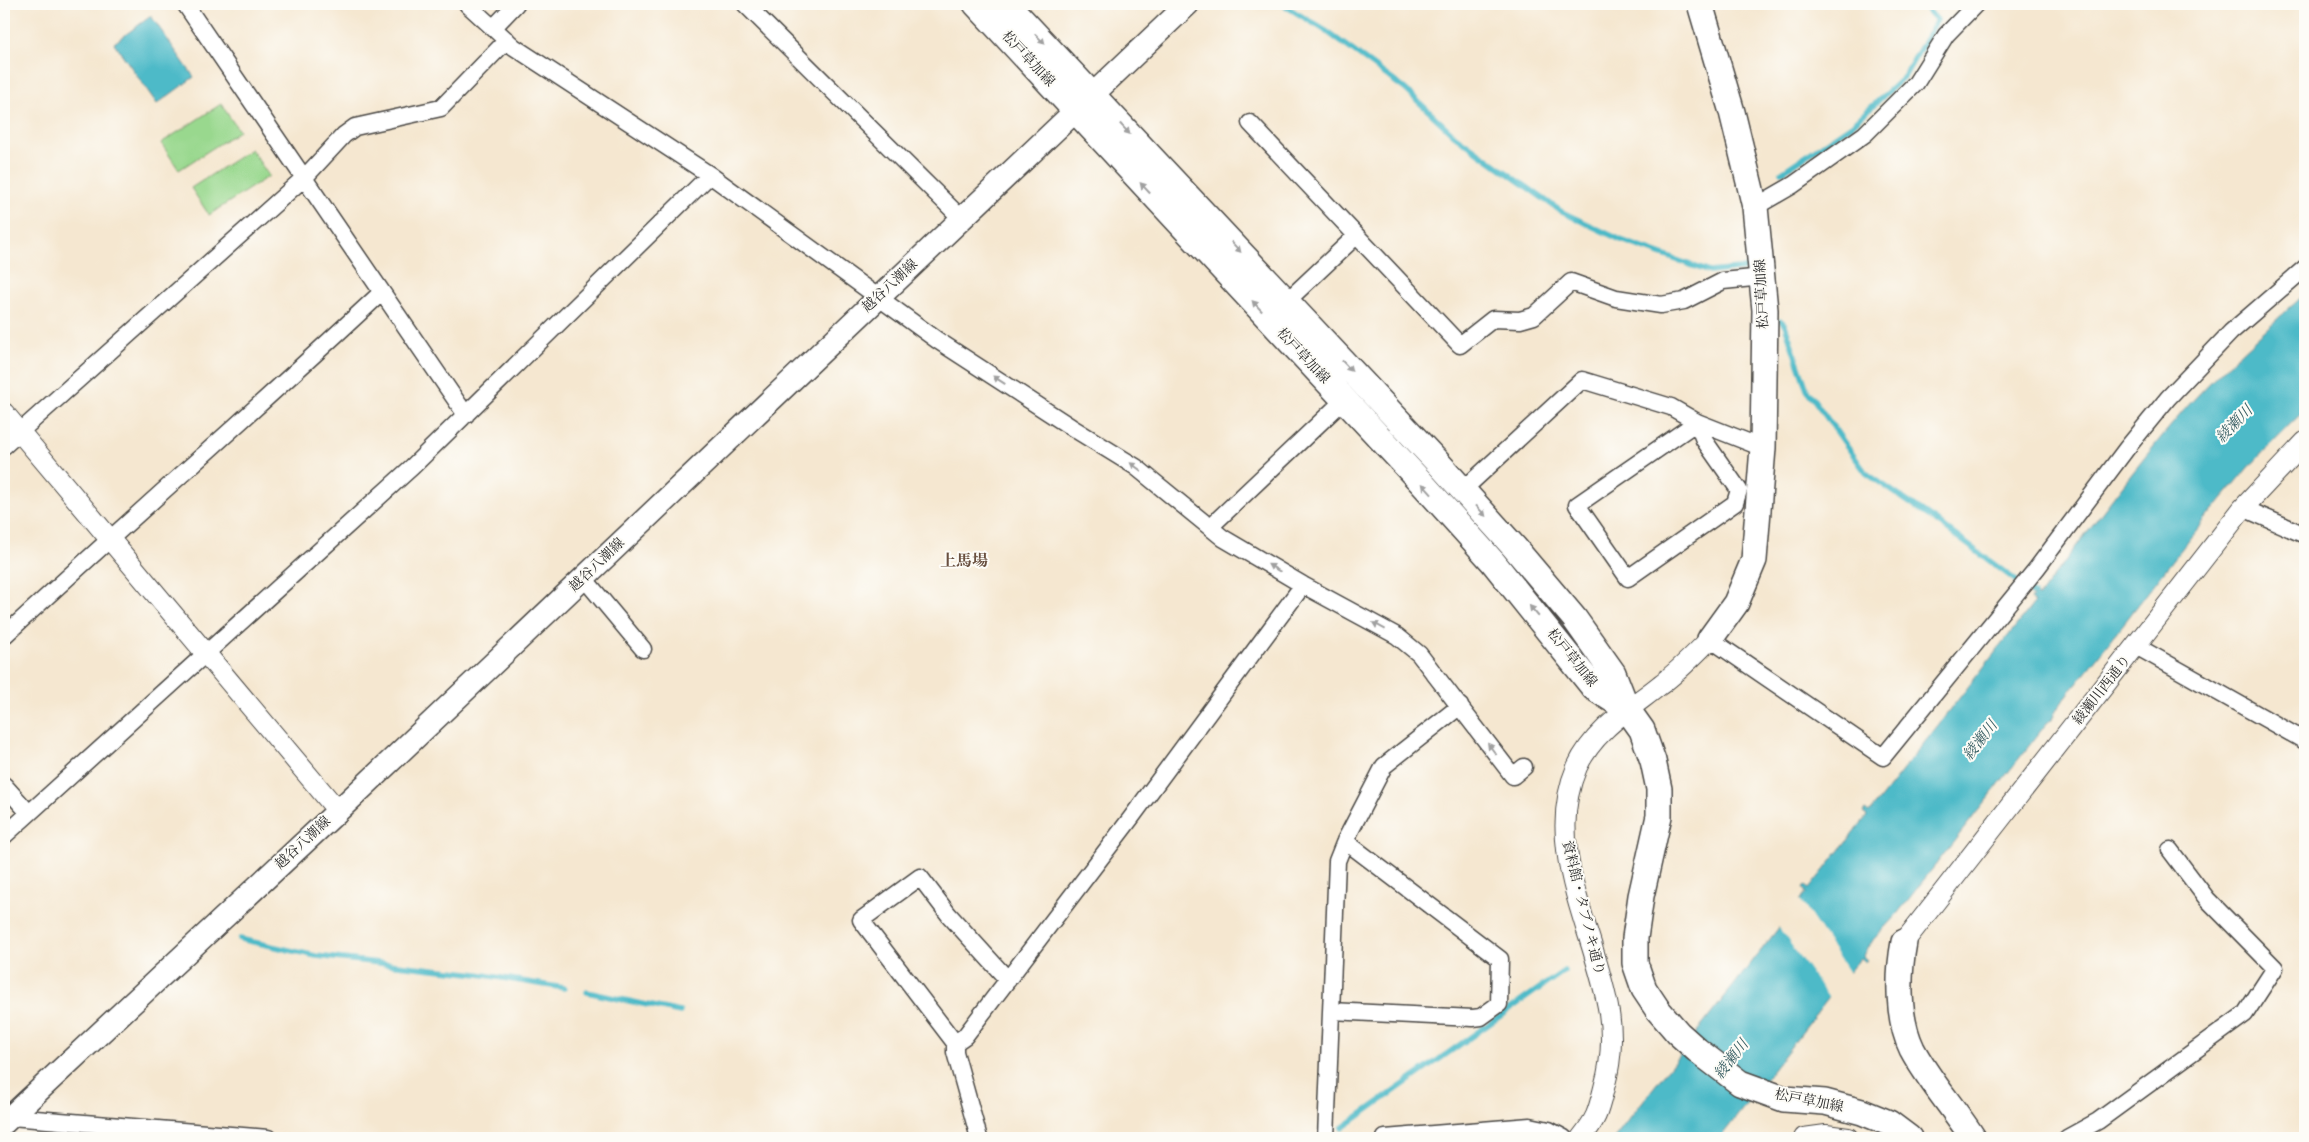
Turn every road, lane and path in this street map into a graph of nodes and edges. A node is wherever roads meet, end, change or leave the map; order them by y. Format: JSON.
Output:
{"nodes":[{"id":1,"x":185,"y":4,"type":"edge"},
{"id":2,"x":467,"y":4,"type":"edge"},
{"id":3,"x":516,"y":4,"type":"edge"},
{"id":4,"x":744,"y":4,"type":"edge"},
{"id":5,"x":976,"y":4,"type":"edge"},
{"id":6,"x":1007,"y":4,"type":"edge"},
{"id":7,"x":1188,"y":4,"type":"edge"},
{"id":8,"x":1700,"y":4,"type":"edge"},
{"id":9,"x":1976,"y":4,"type":"edge"},
{"id":10,"x":494,"y":27,"type":"junction"},
{"id":11,"x":507,"y":40,"type":"junction"},
{"id":12,"x":1083,"y":101,"type":"junction"},
{"id":13,"x":1250,"y":123,"type":"dead end"},
{"id":14,"x":710,"y":175,"type":"junction"},
{"id":15,"x":304,"y":177,"type":"junction"},
{"id":16,"x":1755,"y":207,"type":"junction"},
{"id":17,"x":962,"y":219,"type":"junction"},
{"id":18,"x":1356,"y":236,"type":"junction"},
{"id":19,"x":2305,"y":268,"type":"edge"},
{"id":20,"x":1763,"y":277,"type":"junction"},
{"id":21,"x":382,"y":292,"type":"junction"},
{"id":22,"x":879,"y":296,"type":"junction"},
{"id":23,"x":1287,"y":301,"type":"junction"},
{"id":24,"x":1344,"y":400,"type":"junction"},
{"id":25,"x":4,"y":413,"type":"edge"},
{"id":26,"x":466,"y":415,"type":"junction"},
{"id":27,"x":1697,"y":422,"type":"junction"},
{"id":28,"x":20,"y":431,"type":"junction"},
{"id":29,"x":2305,"y":442,"type":"edge"},
{"id":30,"x":4,"y":446,"type":"edge"},
{"id":31,"x":1763,"y":448,"type":"junction"},
{"id":32,"x":1463,"y":490,"type":"junction"},
{"id":33,"x":2243,"y":508,"type":"junction"},
{"id":34,"x":1210,"y":526,"type":"junction"},
{"id":35,"x":2305,"y":535,"type":"edge"},
{"id":36,"x":110,"y":538,"type":"junction"},
{"id":37,"x":583,"y":577,"type":"junction"},
{"id":38,"x":1303,"y":585,"type":"junction"},
{"id":39,"x":4,"y":636,"type":"edge"},
{"id":40,"x":1710,"y":639,"type":"junction"},
{"id":41,"x":2136,"y":646,"type":"junction"},
{"id":42,"x":643,"y":650,"type":"dead end"},
{"id":43,"x":205,"y":654,"type":"junction"},
{"id":44,"x":1460,"y":706,"type":"junction"},
{"id":45,"x":1627,"y":709,"type":"junction"},
{"id":46,"x":2305,"y":741,"type":"edge"},
{"id":47,"x":1524,"y":767,"type":"dead end"},
{"id":48,"x":4,"y":785,"type":"edge"},
{"id":49,"x":338,"y":811,"type":"junction"},
{"id":50,"x":29,"y":813,"type":"junction"},
{"id":51,"x":4,"y":836,"type":"edge"},
{"id":52,"x":1345,"y":841,"type":"junction"},
{"id":53,"x":2170,"y":850,"type":"dead end"},
{"id":54,"x":1904,"y":942,"type":"joint"},
{"id":55,"x":1008,"y":980,"type":"junction"},
{"id":56,"x":1331,"y":1011,"type":"junction"},
{"id":57,"x":955,"y":1043,"type":"junction"},
{"id":58,"x":7,"y":1120,"type":"edge"},
{"id":59,"x":268,"y":1138,"type":"edge"},
{"id":60,"x":979,"y":1138,"type":"edge"},
{"id":61,"x":1326,"y":1138,"type":"edge"},
{"id":62,"x":1385,"y":1138,"type":"edge"},
{"id":63,"x":1564,"y":1138,"type":"edge"},
{"id":64,"x":1581,"y":1138,"type":"edge"},
{"id":65,"x":1804,"y":1138,"type":"edge"},
{"id":66,"x":1848,"y":1138,"type":"edge"},
{"id":67,"x":1909,"y":1138,"type":"edge"},
{"id":68,"x":1973,"y":1138,"type":"edge"},
{"id":69,"x":2067,"y":1138,"type":"edge"}],
"edges":[{"from":1,"to":15,"type":"street"},
{"from":2,"to":10,"type":"street"},
{"from":3,"to":10,"type":"street"},
{"from":4,"to":17,"type":"street"},
{"from":5,"to":12,"type":"main road","name":"松戸草加線"},
{"from":6,"to":12,"type":"main road","name":"松戸草加線","one_way":true},
{"from":7,"to":12,"type":"main road","name":"越谷八潮線"},
{"from":8,"to":16,"type":"main road","name":"松戸草加線"},
{"from":9,"to":16,"type":"street"},
{"from":10,"to":11,"type":"street"},
{"from":11,"to":14,"type":"street"},
{"from":11,"to":15,"type":"street"},
{"from":12,"to":17,"type":"main road","name":"越谷八潮線"},
{"from":12,"to":23,"type":"main road","name":"松戸草加線","one_way":true},
{"from":24,"to":12,"type":"main road","name":"松戸草加線","one_way":true},
{"from":13,"to":18,"type":"street"},
{"from":14,"to":22,"type":"street"},
{"from":14,"to":26,"type":"street"},
{"from":15,"to":21,"type":"street"},
{"from":15,"to":28,"type":"street"},
{"from":16,"to":20,"type":"main road","name":"松戸草加線"},
{"from":17,"to":22,"type":"main road","name":"越谷八潮線"},
{"from":18,"to":20,"type":"street"},
{"from":18,"to":23,"type":"street"},
{"from":19,"to":40,"type":"street"},
{"from":20,"to":31,"type":"main road","name":"松戸草加線"},
{"from":21,"to":26,"type":"street"},
{"from":21,"to":36,"type":"street"},
{"from":34,"to":22,"type":"street","one_way":true},
{"from":22,"to":37,"type":"main road","name":"越谷八潮線"},
{"from":23,"to":32,"type":"main road","name":"松戸草加線","one_way":true},
{"from":24,"to":34,"type":"street"},
{"from":45,"to":24,"type":"main road","name":"松戸草加線","one_way":true},
{"from":25,"to":28,"type":"street"},
{"from":26,"to":43,"type":"street"},
{"from":27,"to":27,"type":"street"},
{"from":27,"to":31,"type":"street"},
{"from":27,"to":32,"type":"street"},
{"from":28,"to":30,"type":"street"},
{"from":28,"to":36,"type":"street"},
{"from":29,"to":33,"type":"street","name":"綾瀬川西通り"},
{"from":31,"to":40,"type":"main road","name":"松戸草加線"},
{"from":32,"to":45,"type":"main road","name":"松戸草加線","one_way":true},
{"from":33,"to":35,"type":"street"},
{"from":33,"to":41,"type":"street","name":"綾瀬川西通り"},
{"from":38,"to":34,"type":"street","one_way":true},
{"from":36,"to":39,"type":"street"},
{"from":36,"to":43,"type":"street"},
{"from":37,"to":42,"type":"street"},
{"from":37,"to":49,"type":"main road","name":"越谷八潮線"},
{"from":44,"to":38,"type":"street","one_way":true},
{"from":38,"to":55,"type":"street"},
{"from":40,"to":45,"type":"street","name":"資料館・タブノキ通り"},
{"from":41,"to":46,"type":"street"},
{"from":41,"to":54,"type":"street","name":"綾瀬川西通り"},
{"from":43,"to":49,"type":"street"},
{"from":43,"to":50,"type":"street"},
{"from":47,"to":44,"type":"street","one_way":true},
{"from":44,"to":52,"type":"street"},
{"from":45,"to":64,"type":"street","name":"資料館・タブノキ通り"},
{"from":45,"to":67,"type":"main road","name":"松戸草加線"},
{"from":48,"to":50,"type":"street"},
{"from":49,"to":58,"type":"main road","name":"越谷八潮線"},
{"from":50,"to":51,"type":"street"},
{"from":52,"to":56,"type":"street"},
{"from":52,"to":56,"type":"street"},
{"from":53,"to":69,"type":"street"},
{"from":54,"to":68,"type":"main road"},
{"from":55,"to":57,"type":"street"},
{"from":55,"to":57,"type":"street"},
{"from":56,"to":61,"type":"street"},
{"from":57,"to":60,"type":"street"},
{"from":58,"to":59,"type":"street"},
{"from":62,"to":63,"type":"street"},
{"from":65,"to":66,"type":"street"}]}
